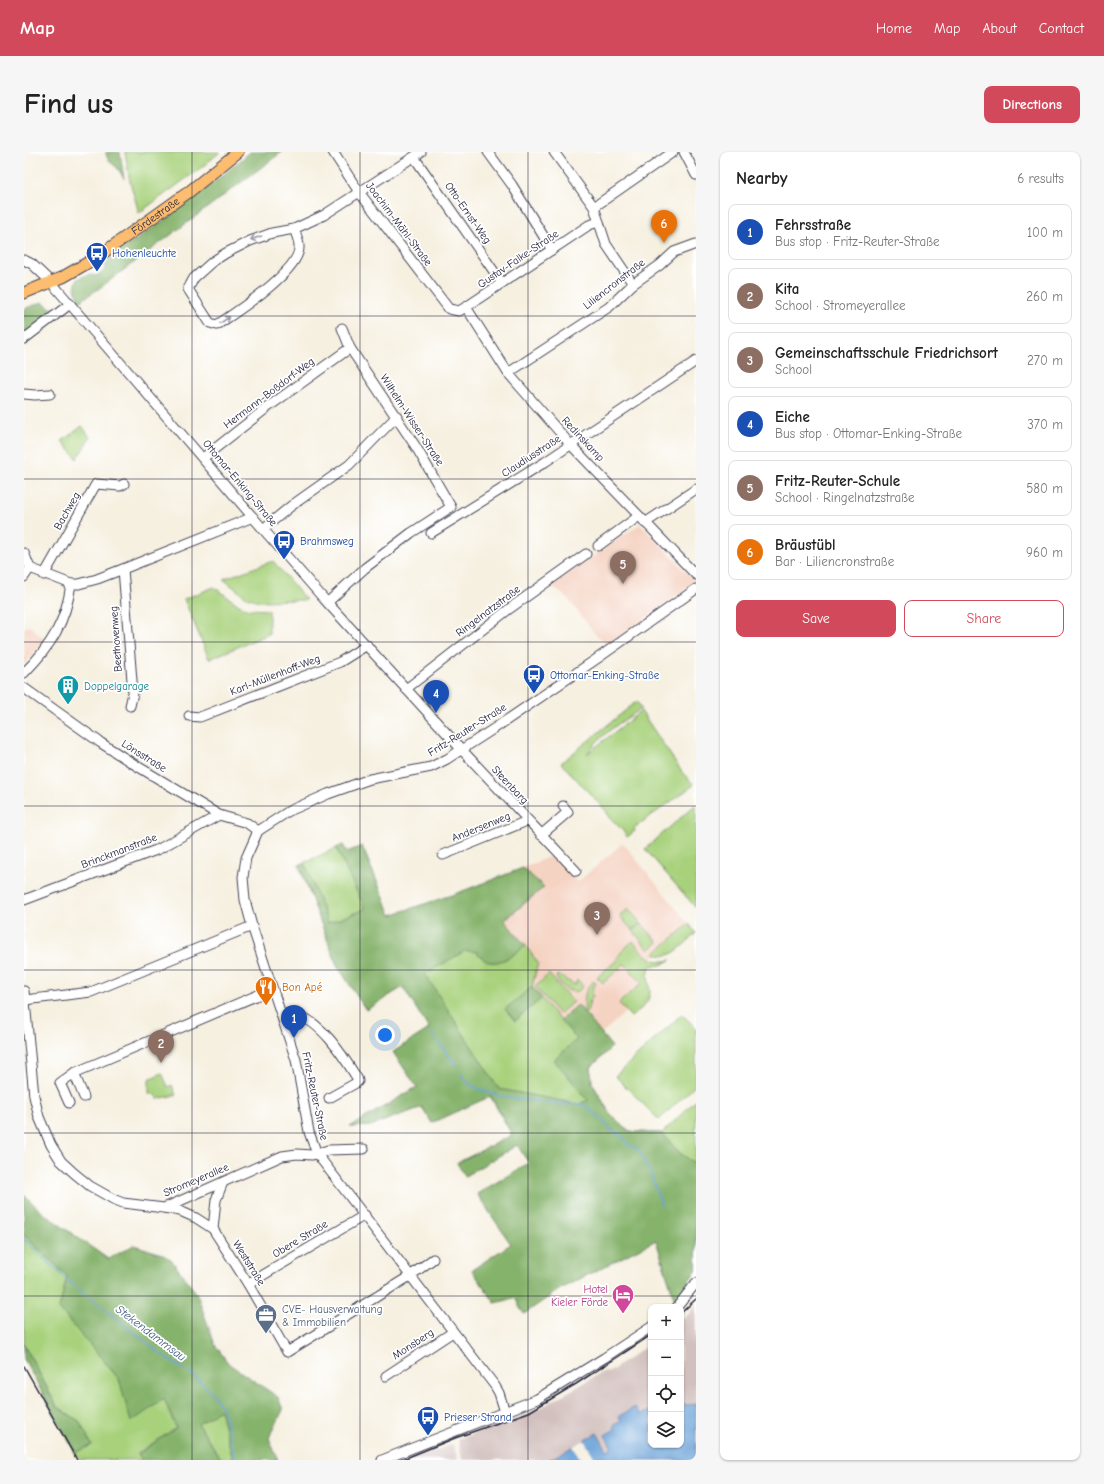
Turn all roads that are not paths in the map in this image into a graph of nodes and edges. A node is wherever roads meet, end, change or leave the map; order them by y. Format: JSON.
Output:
{"nodes":[{"id":1,"x":238,"y":152,"type":"edge"},
{"id":2,"x":333,"y":152,"type":"edge"},
{"id":3,"x":554,"y":152,"type":"edge"},
{"id":4,"x":673,"y":152,"type":"edge"},
{"id":5,"x":684,"y":152,"type":"edge"},
{"id":6,"x":491,"y":153,"type":"edge"},
{"id":7,"x":418,"y":154,"type":"edge"},
{"id":8,"x":696,"y":175,"type":"edge"},
{"id":9,"x":359,"y":192,"type":"junction"},
{"id":10,"x":594,"y":207,"type":"junction"},
{"id":11,"x":599,"y":222,"type":"junction"},
{"id":12,"x":294,"y":229,"type":"junction"},
{"id":13,"x":696,"y":244,"type":"edge"},
{"id":14,"x":552,"y":250,"type":"junction"},
{"id":15,"x":24,"y":260,"type":"edge"},
{"id":16,"x":51,"y":282,"type":"junction"},
{"id":17,"x":502,"y":283,"type":"junction"},
{"id":18,"x":633,"y":284,"type":"junction"},
{"id":19,"x":24,"y":293,"type":"edge"},
{"id":20,"x":70,"y":304,"type":"junction"},
{"id":21,"x":466,"y":307,"type":"junction"},
{"id":22,"x":449,"y":309,"type":"joint"},
{"id":23,"x":342,"y":328,"type":"dead end"},
{"id":24,"x":24,"y":340,"type":"edge"},
{"id":25,"x":350,"y":348,"type":"junction"},
{"id":26,"x":696,"y":361,"type":"edge"},
{"id":27,"x":508,"y":373,"type":"junction"},
{"id":28,"x":24,"y":394,"type":"edge"},
{"id":29,"x":50,"y":394,"type":"dead end"},
{"id":30,"x":397,"y":416,"type":"junction"},
{"id":31,"x":570,"y":444,"type":"junction"},
{"id":32,"x":203,"y":458,"type":"junction"},
{"id":33,"x":124,"y":484,"type":"dead end"},
{"id":34,"x":696,"y":489,"type":"edge"},
{"id":35,"x":638,"y":516,"type":"junction"},
{"id":36,"x":253,"y":517,"type":"junction"},
{"id":37,"x":432,"y":520,"type":"junction"},
{"id":38,"x":645,"y":523,"type":"junction"},
{"id":39,"x":263,"y":529,"type":"junction"},
{"id":40,"x":598,"y":546,"type":"dead end"},
{"id":41,"x":24,"y":553,"type":"edge"},
{"id":42,"x":586,"y":554,"type":"dead end"},
{"id":43,"x":30,"y":568,"type":"junction"},
{"id":44,"x":123,"y":569,"type":"junction"},
{"id":45,"x":44,"y":575,"type":"junction"},
{"id":46,"x":696,"y":575,"type":"edge"},
{"id":47,"x":24,"y":577,"type":"edge"},
{"id":48,"x":71,"y":584,"type":"junction"},
{"id":49,"x":696,"y":589,"type":"edge"},
{"id":50,"x":328,"y":602,"type":"junction"},
{"id":51,"x":367,"y":645,"type":"junction"},
{"id":52,"x":24,"y":673,"type":"edge"},
{"id":53,"x":24,"y":688,"type":"edge"},
{"id":54,"x":406,"y":689,"type":"junction"},
{"id":55,"x":130,"y":706,"type":"dead end"},
{"id":56,"x":189,"y":716,"type":"dead end"},
{"id":57,"x":462,"y":750,"type":"junction"},
{"id":58,"x":563,"y":806,"type":"dead end"},
{"id":59,"x":219,"y":815,"type":"junction"},
{"id":60,"x":527,"y":821,"type":"junction"},
{"id":61,"x":258,"y":831,"type":"junction"},
{"id":62,"x":542,"y":835,"type":"junction"},
{"id":63,"x":443,"y":855,"type":"dead end"},
{"id":64,"x":576,"y":871,"type":"dead end"},
{"id":65,"x":24,"y":900,"type":"edge"},
{"id":66,"x":252,"y":926,"type":"junction"},
{"id":67,"x":272,"y":989,"type":"junction"},
{"id":68,"x":24,"y":996,"type":"edge"},
{"id":69,"x":282,"y":1014,"type":"junction"},
{"id":70,"x":74,"y":1073,"type":"junction"},
{"id":71,"x":84,"y":1096,"type":"dead end"},
{"id":72,"x":329,"y":1098,"type":"dead end"},
{"id":73,"x":69,"y":1103,"type":"dead end"},
{"id":74,"x":364,"y":1150,"type":"dead end"},
{"id":75,"x":317,"y":1154,"type":"junction"},
{"id":76,"x":223,"y":1182,"type":"junction"},
{"id":77,"x":164,"y":1208,"type":"junction"},
{"id":78,"x":365,"y":1215,"type":"junction"},
{"id":79,"x":213,"y":1229,"type":"junction"},
{"id":80,"x":433,"y":1259,"type":"dead end"},
{"id":81,"x":410,"y":1276,"type":"junction"},
{"id":82,"x":696,"y":1283,"type":"edge"},
{"id":83,"x":248,"y":1284,"type":"junction"},
{"id":84,"x":679,"y":1304,"type":"edge"},
{"id":85,"x":648,"y":1329,"type":"edge"},
{"id":86,"x":453,"y":1332,"type":"junction"},
{"id":87,"x":386,"y":1376,"type":"dead end"},
{"id":88,"x":505,"y":1412,"type":"junction"},
{"id":89,"x":382,"y":1460,"type":"edge"}],
"edges":[{"from":1,"to":16,"type":"main road","name":"Fördestraße"},
{"from":2,"to":9,"type":"street","name":"Joachim-Mähl-Straße"},
{"from":3,"to":10,"type":"street"},
{"from":4,"to":10,"type":"street"},
{"from":5,"to":8,"type":"street"},
{"from":6,"to":14,"type":"street"},
{"from":7,"to":9,"type":"street"},
{"from":7,"to":17,"type":"street","name":"Otto-Ernst-Weg"},
{"from":9,"to":12,"type":"street"},
{"from":9,"to":22,"type":"street","name":"Joachim-Mähl-Straße"},
{"from":10,"to":11,"type":"street"},
{"from":11,"to":14,"type":"street","name":"Gustav-Falke-Straße"},
{"from":11,"to":18,"type":"street"},
{"from":12,"to":12,"type":"street","one_way":true},
{"from":13,"to":18,"type":"street","name":"Liliencronstraße"},
{"from":14,"to":17,"type":"street","name":"Gustav-Falke-Straße"},
{"from":15,"to":16,"type":"street"},
{"from":16,"to":19,"type":"main road","name":"Fördestraße"},
{"from":16,"to":20,"type":"street","name":"Ottomar-Enking-Straße"},
{"from":17,"to":21,"type":"street","name":"Gustav-Falke-Straße"},
{"from":18,"to":27,"type":"street","name":"Liliencronstraße"},
{"from":20,"to":24,"type":"street"},
{"from":20,"to":32,"type":"street","name":"Ottomar-Enking-Straße"},
{"from":21,"to":22,"type":"street","name":"Gustav-Falke-Straße"},
{"from":21,"to":27,"type":"street","name":"Redinskamp"},
{"from":23,"to":25,"type":"street","name":"Wilhelm-Wisser-Straße"},
{"from":25,"to":30,"type":"street","name":"Wilhelm-Wisser-Straße"},
{"from":25,"to":32,"type":"street","name":"Hermann-Boßdorf-Weg"},
{"from":26,"to":31,"type":"street","name":"Claudiusstraße"},
{"from":27,"to":31,"type":"street","name":"Redinskamp"},
{"from":28,"to":29,"type":"street"},
{"from":30,"to":37,"type":"street","name":"Wilhelm-Wisser-Straße"},
{"from":30,"to":39,"type":"street"},
{"from":31,"to":35,"type":"street","name":"Redinskamp"},
{"from":31,"to":37,"type":"street","name":"Claudiusstraße"},
{"from":32,"to":36,"type":"street","name":"Ottomar-Enking-Straße"},
{"from":33,"to":45,"type":"street","name":"Bachweg"},
{"from":34,"to":38,"type":"street"},
{"from":35,"to":38,"type":"street","name":"Redinskamp"},
{"from":35,"to":40,"type":"street"},
{"from":36,"to":39,"type":"street","name":"Ottomar-Enking-Straße"},
{"from":36,"to":44,"type":"street"},
{"from":37,"to":50,"type":"street"},
{"from":38,"to":46,"type":"street","name":"Redinskamp"},
{"from":39,"to":50,"type":"street","name":"Ottomar-Enking-Straße"},
{"from":41,"to":43,"type":"street"},
{"from":42,"to":54,"type":"street","name":"Ringelnatzstraße"},
{"from":43,"to":45,"type":"street"},
{"from":43,"to":47,"type":"street"},
{"from":44,"to":48,"type":"street"},
{"from":44,"to":55,"type":"street","name":"Beethovenweg"},
{"from":45,"to":48,"type":"street"},
{"from":48,"to":52,"type":"street"},
{"from":49,"to":57,"type":"street","name":"Fritz-Reuter-Straße"},
{"from":50,"to":51,"type":"street","name":"Ottomar-Enking-Straße"},
{"from":51,"to":54,"type":"street","name":"Ottomar-Enking-Straße"},
{"from":51,"to":56,"type":"street","name":"Karl-Müllenhoff-Weg"},
{"from":53,"to":59,"type":"street","name":"Lönsstraße"},
{"from":54,"to":57,"type":"street","name":"Ottomar-Enking-Straße"},
{"from":57,"to":60,"type":"street","name":"Steenbarg"},
{"from":57,"to":61,"type":"street","name":"Fritz-Reuter-Straße"},
{"from":58,"to":62,"type":"street"},
{"from":59,"to":61,"type":"street","name":"Lönsstraße"},
{"from":59,"to":65,"type":"street","name":"Brinckmanstraße"},
{"from":60,"to":62,"type":"street","name":"Steenbarg"},
{"from":60,"to":63,"type":"street","name":"Andersenweg"},
{"from":61,"to":66,"type":"street","name":"Fritz-Reuter-Straße"},
{"from":62,"to":64,"type":"street","name":"Steenbarg"},
{"from":66,"to":67,"type":"street","name":"Fritz-Reuter-Straße"},
{"from":66,"to":68,"type":"street"},
{"from":67,"to":69,"type":"street","name":"Fritz-Reuter-Straße"},
{"from":67,"to":70,"type":"street"},
{"from":68,"to":77,"type":"street","name":"Stromeyerallee"},
{"from":69,"to":72,"type":"street"},
{"from":69,"to":75,"type":"street","name":"Fritz-Reuter-Straße"},
{"from":70,"to":71,"type":"street"},
{"from":70,"to":73,"type":"street"},
{"from":74,"to":75,"type":"street","name":"Stromeyerallee"},
{"from":75,"to":76,"type":"street","name":"Stromeyerallee"},
{"from":75,"to":78,"type":"street","name":"Fritz-Reuter-Straße"},
{"from":76,"to":77,"type":"street","name":"Stromeyerallee"},
{"from":76,"to":79,"type":"street"},
{"from":77,"to":79,"type":"street","name":"Weststraße"},
{"from":78,"to":81,"type":"street","name":"Fritz-Reuter-Straße"},
{"from":78,"to":83,"type":"street","name":"Obere Straße"},
{"from":79,"to":83,"type":"street","name":"Weststraße"},
{"from":80,"to":81,"type":"street"},
{"from":81,"to":83,"type":"street","name":"Weststraße"},
{"from":81,"to":86,"type":"street","name":"Fritz-Reuter-Straße"},
{"from":82,"to":84,"type":"street"},
{"from":85,"to":88,"type":"street"},
{"from":86,"to":87,"type":"street","name":"Monsberg"},
{"from":86,"to":88,"type":"street","name":"Fritz-Reuter-Straße"},
{"from":88,"to":89,"type":"street"}]}
